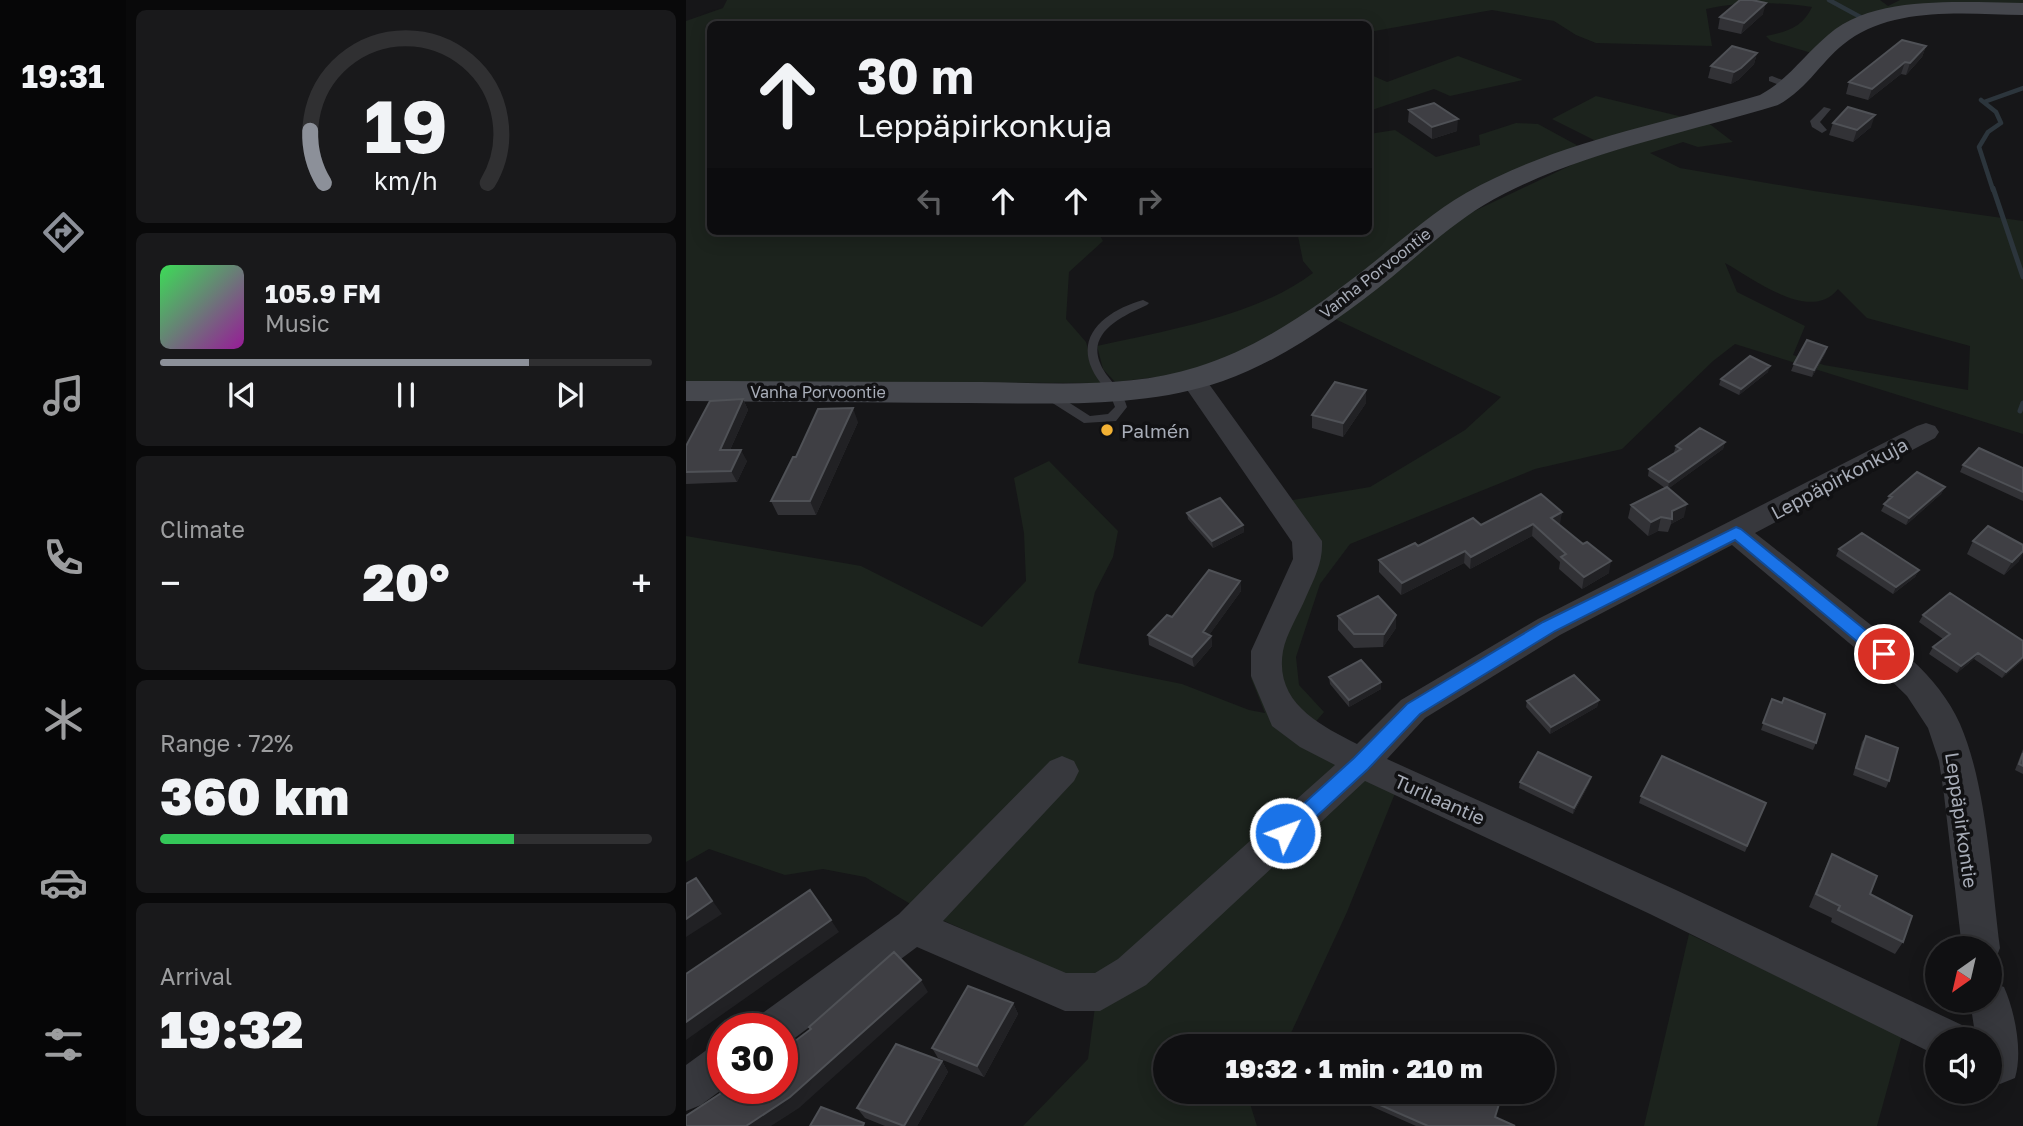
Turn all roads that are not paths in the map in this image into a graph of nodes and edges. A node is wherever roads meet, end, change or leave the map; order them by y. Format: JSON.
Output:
{"nodes":[{"id":1,"x":2023,"y":9,"type":"edge"},
{"id":2,"x":1827,"y":109,"type":"dead end"},
{"id":3,"x":1822,"y":130,"type":"dead end"},
{"id":4,"x":1143,"y":303,"type":"dead end"},
{"id":5,"x":1192,"y":378,"type":"junction"},
{"id":6,"x":1116,"y":390,"type":"junction"},
{"id":7,"x":686,"y":391,"type":"edge"},
{"id":8,"x":1927,"y":432,"type":"dead end"},
{"id":9,"x":1736,"y":533,"type":"junction"},
{"id":10,"x":1361,"y":763,"type":"junction"},
{"id":11,"x":1062,"y":771,"type":"dead end"},
{"id":12,"x":913,"y":927,"type":"junction"},
{"id":13,"x":1980,"y":936,"type":"edge"},
{"id":14,"x":796,"y":1013,"type":"edge"},
{"id":15,"x":1993,"y":1013,"type":"edge"},
{"id":16,"x":1925,"y":1028,"type":"edge"},
{"id":17,"x":2004,"y":1065,"type":"edge"},
{"id":18,"x":707,"y":1076,"type":"edge"},
{"id":19,"x":686,"y":1090,"type":"edge"}],
"edges":[{"from":1,"to":5,"type":"street","name":"Vanha Porvoontie"},
{"from":2,"to":3,"type":"lane"},
{"from":4,"to":6,"type":"lane"},
{"from":5,"to":6,"type":"street","name":"Vanha Porvoontie"},
{"from":5,"to":10,"type":"street","name":"Turilaantie"},
{"from":6,"to":7,"type":"street","name":"Vanha Porvoontie"},
{"from":8,"to":9,"type":"street","name":"Leppäpirkonkuja"},
{"from":9,"to":10,"type":"street","name":"Leppäpirkonkuja"},
{"from":9,"to":13,"type":"street","name":"Leppäpirkontie"},
{"from":10,"to":12,"type":"street","name":"Leppäpirkonkuja"},
{"from":10,"to":16,"type":"street","name":"Turilaantie"},
{"from":11,"to":12,"type":"street"},
{"from":12,"to":14,"type":"street"},
{"from":15,"to":17,"type":"street"},
{"from":18,"to":19,"type":"street"}]}
